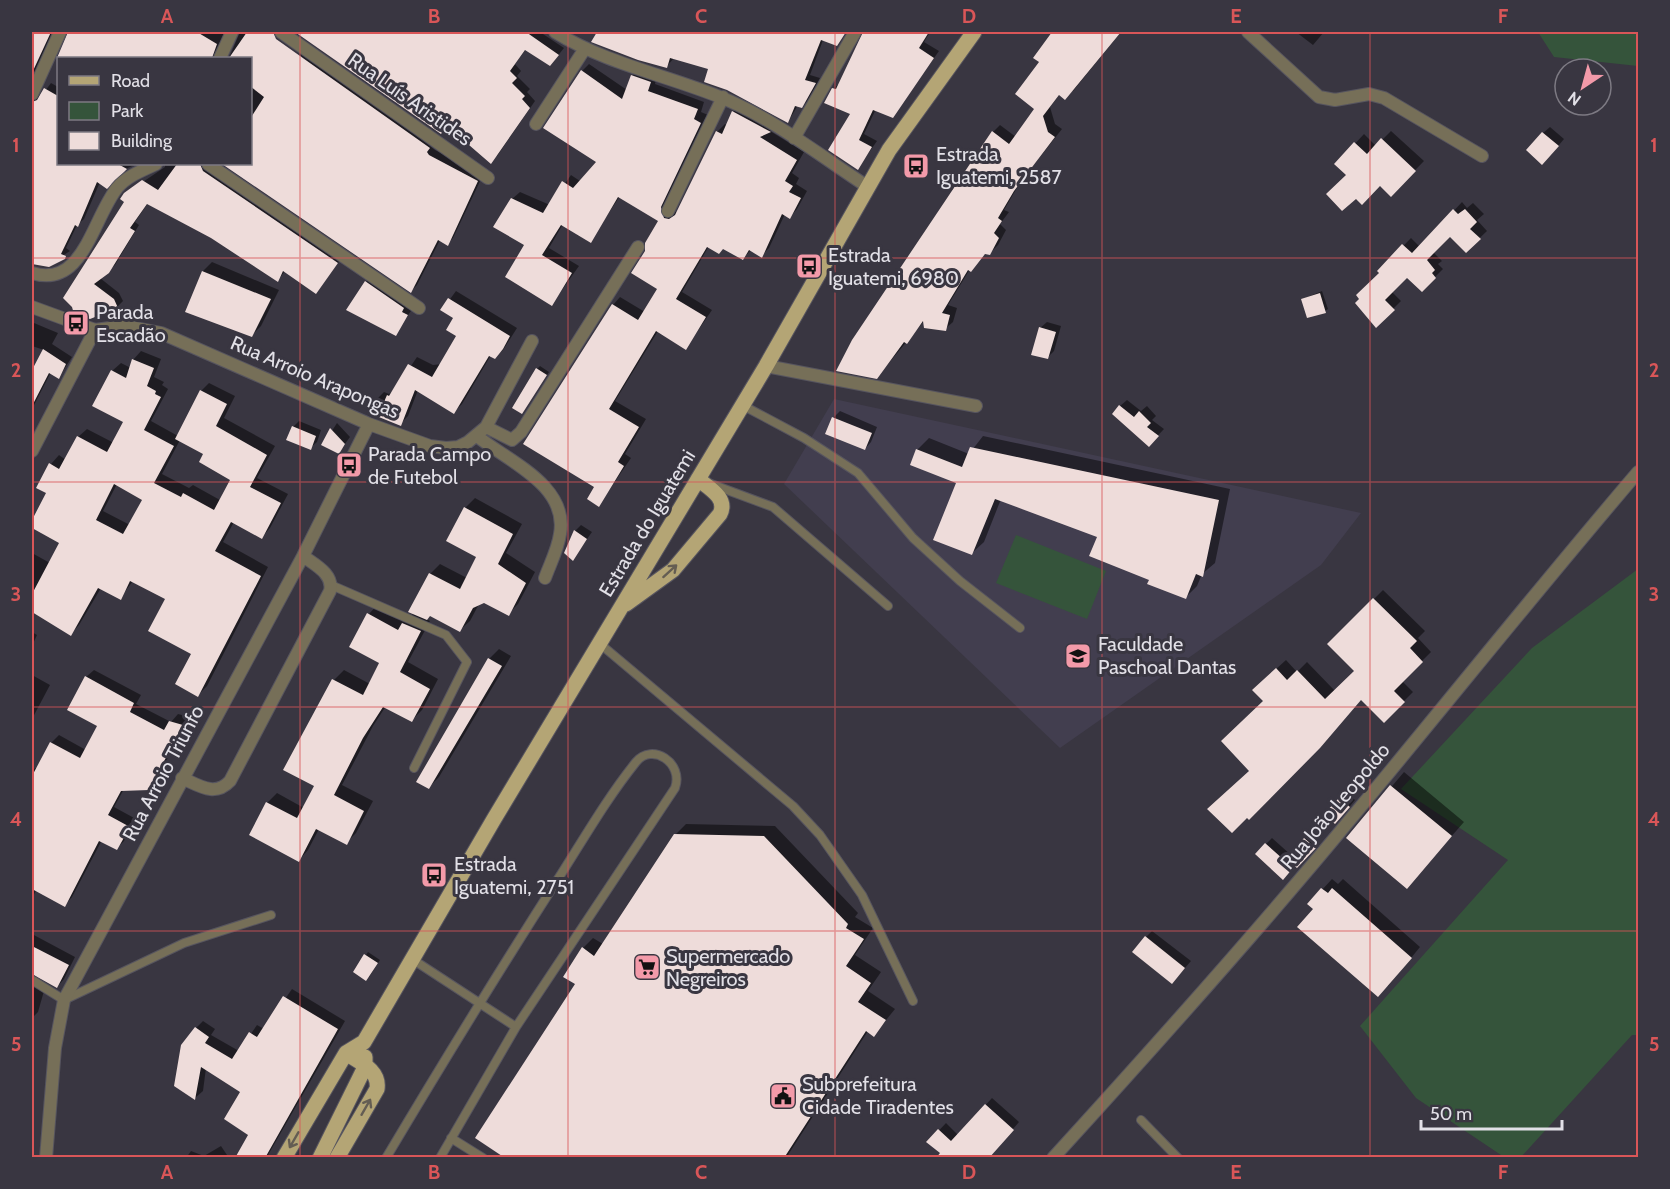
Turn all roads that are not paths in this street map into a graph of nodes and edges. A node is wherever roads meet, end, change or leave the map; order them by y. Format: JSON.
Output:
{"nodes":[{"id":1,"x":60,"y":32,"type":"edge"},
{"id":2,"x":232,"y":32,"type":"edge"},
{"id":3,"x":281,"y":32,"type":"edge"},
{"id":4,"x":555,"y":32,"type":"edge"},
{"id":5,"x":855,"y":32,"type":"edge"},
{"id":6,"x":974,"y":32,"type":"edge"},
{"id":7,"x":1248,"y":32,"type":"edge"},
{"id":8,"x":584,"y":50,"type":"junction"},
{"id":9,"x":220,"y":57,"type":"edge"},
{"id":10,"x":32,"y":94,"type":"edge"},
{"id":11,"x":723,"y":98,"type":"junction"},
{"id":12,"x":536,"y":124,"type":"dead end"},
{"id":13,"x":794,"y":138,"type":"junction"},
{"id":14,"x":1482,"y":156,"type":"dead end"},
{"id":15,"x":154,"y":165,"type":"edge"},
{"id":16,"x":209,"y":165,"type":"edge"},
{"id":17,"x":488,"y":178,"type":"dead end"},
{"id":18,"x":868,"y":187,"type":"junction"},
{"id":19,"x":668,"y":211,"type":"dead end"},
{"id":20,"x":638,"y":247,"type":"dead end"},
{"id":21,"x":32,"y":273,"type":"edge"},
{"id":22,"x":32,"y":307,"type":"edge"},
{"id":23,"x":419,"y":308,"type":"dead end"},
{"id":24,"x":95,"y":330,"type":"junction"},
{"id":25,"x":532,"y":341,"type":"dead end"},
{"id":26,"x":766,"y":366,"type":"junction"},
{"id":27,"x":742,"y":405,"type":"junction"},
{"id":28,"x":976,"y":406,"type":"dead end"},
{"id":29,"x":369,"y":424,"type":"junction"},
{"id":30,"x":482,"y":432,"type":"junction"},
{"id":31,"x":32,"y":451,"type":"edge"},
{"id":32,"x":1638,"y":472,"type":"edge"},
{"id":33,"x":698,"y":479,"type":"junction"},
{"id":34,"x":303,"y":556,"type":"junction"},
{"id":35,"x":545,"y":578,"type":"dead end"},
{"id":36,"x":331,"y":585,"type":"junction"},
{"id":37,"x":623,"y":606,"type":"junction"},
{"id":38,"x":888,"y":606,"type":"dead end"},
{"id":39,"x":1020,"y":628,"type":"dead end"},
{"id":40,"x":599,"y":643,"type":"junction"},
{"id":41,"x":414,"y":768,"type":"dead end"},
{"id":42,"x":182,"y":778,"type":"junction"},
{"id":43,"x":271,"y":915,"type":"dead end"},
{"id":44,"x":412,"y":958,"type":"junction"},
{"id":45,"x":32,"y":980,"type":"edge"},
{"id":46,"x":64,"y":999,"type":"junction"},
{"id":47,"x":913,"y":1001,"type":"dead end"},
{"id":48,"x":479,"y":1002,"type":"junction"},
{"id":49,"x":516,"y":1027,"type":"junction"},
{"id":50,"x":364,"y":1042,"type":"junction"},
{"id":51,"x":346,"y":1053,"type":"junction"},
{"id":52,"x":365,"y":1067,"type":"junction"},
{"id":53,"x":1141,"y":1120,"type":"dead end"},
{"id":54,"x":451,"y":1138,"type":"junction"},
{"id":55,"x":46,"y":1158,"type":"edge"},
{"id":56,"x":284,"y":1158,"type":"edge"},
{"id":57,"x":320,"y":1158,"type":"edge"},
{"id":58,"x":337,"y":1158,"type":"edge"},
{"id":59,"x":386,"y":1158,"type":"edge"},
{"id":60,"x":440,"y":1158,"type":"edge"},
{"id":61,"x":483,"y":1158,"type":"edge"},
{"id":62,"x":1053,"y":1158,"type":"edge"},
{"id":63,"x":1178,"y":1158,"type":"edge"}],
"edges":[{"from":1,"to":10,"type":"street"},
{"from":2,"to":9,"type":"street"},
{"from":3,"to":17,"type":"street","name":"Rua Luís Aristides"},
{"from":4,"to":8,"type":"street"},
{"from":5,"to":13,"type":"street"},
{"from":6,"to":18,"type":"main road","name":"Estrada do Iguatemi"},
{"from":7,"to":14,"type":"street"},
{"from":8,"to":11,"type":"street"},
{"from":8,"to":12,"type":"street"},
{"from":11,"to":13,"type":"street"},
{"from":11,"to":19,"type":"street"},
{"from":13,"to":18,"type":"street"},
{"from":15,"to":21,"type":"street"},
{"from":16,"to":23,"type":"street"},
{"from":18,"to":26,"type":"main road","name":"Estrada do Iguatemi"},
{"from":20,"to":30,"type":"street"},
{"from":22,"to":24,"type":"street","name":"Rua Arroio Arapongas"},
{"from":24,"to":29,"type":"street","name":"Rua Arroio Arapongas"},
{"from":24,"to":31,"type":"street"},
{"from":25,"to":30,"type":"street"},
{"from":26,"to":27,"type":"main road","name":"Estrada do Iguatemi"},
{"from":26,"to":28,"type":"street"},
{"from":27,"to":33,"type":"main road","name":"Estrada do Iguatemi"},
{"from":27,"to":39,"type":"lane"},
{"from":29,"to":30,"type":"street","name":"Rua Arroio Arapongas"},
{"from":29,"to":34,"type":"street","name":"Rua Arroio Triunfo"},
{"from":30,"to":35,"type":"street"},
{"from":32,"to":62,"type":"street","name":"Rua João Leopoldo"},
{"from":33,"to":37,"type":"main road","name":"Estrada do Iguatemi"},
{"from":37,"to":33,"type":"main road","one_way":true},
{"from":33,"to":38,"type":"lane"},
{"from":34,"to":36,"type":"street"},
{"from":34,"to":42,"type":"street","name":"Rua Arroio Triunfo"},
{"from":36,"to":41,"type":"lane"},
{"from":36,"to":42,"type":"street"},
{"from":37,"to":40,"type":"main road","name":"Estrada do Iguatemi"},
{"from":40,"to":44,"type":"main road","name":"Estrada do Iguatemi"},
{"from":40,"to":47,"type":"lane"},
{"from":42,"to":46,"type":"street","name":"Rua Arroio Triunfo"},
{"from":43,"to":46,"type":"lane"},
{"from":44,"to":48,"type":"lane"},
{"from":44,"to":50,"type":"main road","name":"Estrada do Iguatemi"},
{"from":45,"to":46,"type":"lane"},
{"from":46,"to":55,"type":"street","name":"Rua Arroio Triunfo"},
{"from":48,"to":49,"type":"lane"},
{"from":48,"to":49,"type":"lane"},
{"from":48,"to":59,"type":"lane"},
{"from":49,"to":54,"type":"lane"},
{"from":50,"to":51,"type":"main road","name":"Estrada do Iguatemi"},
{"from":50,"to":52,"type":"main road"},
{"from":51,"to":52,"type":"main road"},
{"from":51,"to":56,"type":"main road","name":"Estrada do Iguatemi","one_way":true},
{"from":52,"to":57,"type":"main road"},
{"from":58,"to":52,"type":"main road","one_way":true},
{"from":53,"to":63,"type":"lane"},
{"from":54,"to":60,"type":"lane"},
{"from":54,"to":61,"type":"lane"}]}
